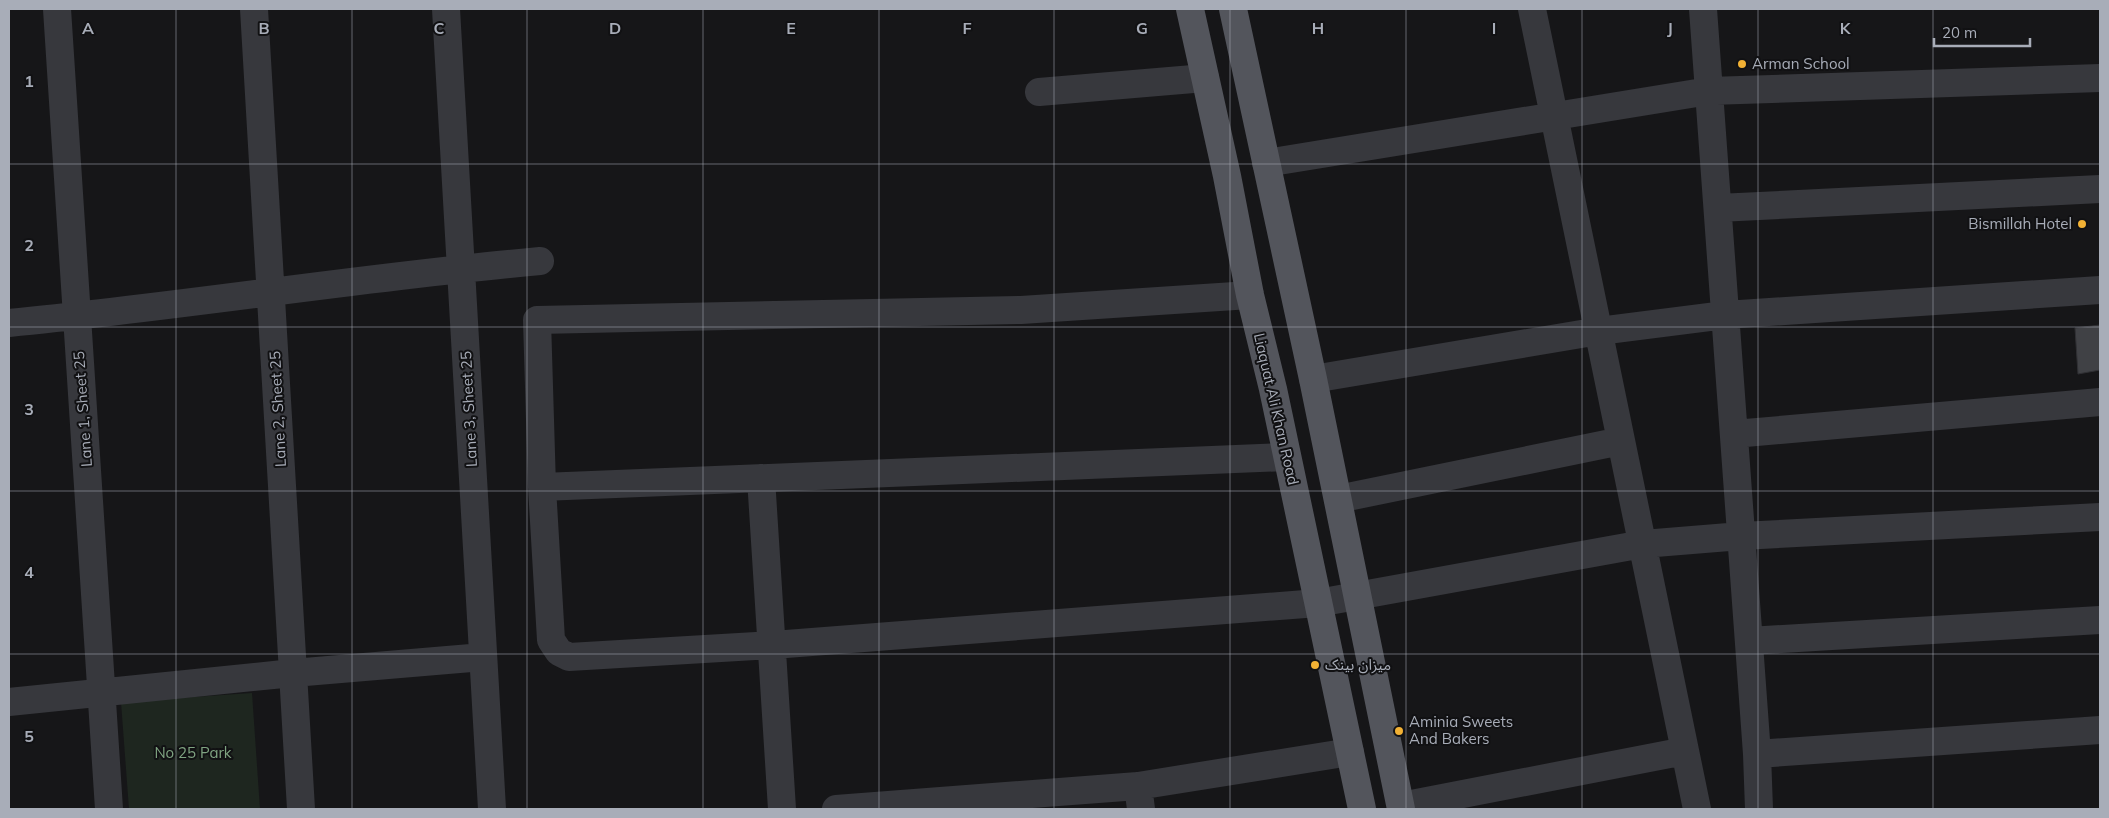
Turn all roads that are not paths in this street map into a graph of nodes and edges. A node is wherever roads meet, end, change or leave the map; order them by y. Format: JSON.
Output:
{"nodes":[{"id":1,"x":57,"y":9,"type":"edge"},
{"id":2,"x":254,"y":9,"type":"edge"},
{"id":3,"x":446,"y":9,"type":"edge"},
{"id":4,"x":1190,"y":9,"type":"edge"},
{"id":5,"x":1233,"y":9,"type":"edge"},
{"id":6,"x":1532,"y":9,"type":"edge"},
{"id":7,"x":1703,"y":9,"type":"edge"},
{"id":8,"x":1205,"y":78,"type":"junction"},
{"id":9,"x":2100,"y":78,"type":"edge"},
{"id":10,"x":1709,"y":91,"type":"junction"},
{"id":11,"x":1039,"y":92,"type":"dead end"},
{"id":12,"x":1554,"y":116,"type":"junction"},
{"id":13,"x":1266,"y":163,"type":"junction"},
{"id":14,"x":2100,"y":190,"type":"edge"},
{"id":15,"x":1718,"y":208,"type":"junction"},
{"id":16,"x":540,"y":261,"type":"dead end"},
{"id":17,"x":461,"y":268,"type":"junction"},
{"id":18,"x":2100,"y":290,"type":"edge"},
{"id":19,"x":270,"y":292,"type":"junction"},
{"id":20,"x":1250,"y":294,"type":"junction"},
{"id":21,"x":1725,"y":315,"type":"junction"},
{"id":22,"x":77,"y":317,"type":"junction"},
{"id":23,"x":9,"y":323,"type":"edge"},
{"id":24,"x":1599,"y":331,"type":"junction"},
{"id":25,"x":1313,"y":379,"type":"junction"},
{"id":26,"x":2100,"y":402,"type":"edge"},
{"id":27,"x":1734,"y":434,"type":"junction"},
{"id":28,"x":1621,"y":441,"type":"junction"},
{"id":29,"x":1287,"y":457,"type":"junction"},
{"id":30,"x":761,"y":478,"type":"junction"},
{"id":31,"x":542,"y":487,"type":"junction"},
{"id":32,"x":1338,"y":499,"type":"junction"},
{"id":33,"x":2100,"y":517,"type":"edge"},
{"id":34,"x":1741,"y":536,"type":"junction"},
{"id":35,"x":1643,"y":544,"type":"junction"},
{"id":36,"x":1358,"y":595,"type":"junction"},
{"id":37,"x":1318,"y":603,"type":"junction"},
{"id":38,"x":2100,"y":620,"type":"edge"},
{"id":39,"x":1749,"y":641,"type":"junction"},
{"id":40,"x":773,"y":645,"type":"junction"},
{"id":41,"x":483,"y":657,"type":"junction"},
{"id":42,"x":293,"y":673,"type":"junction"},
{"id":43,"x":102,"y":693,"type":"junction"},
{"id":44,"x":9,"y":702,"type":"edge"},
{"id":45,"x":2100,"y":730,"type":"edge"},
{"id":46,"x":1685,"y":751,"type":"junction"},
{"id":47,"x":1350,"y":752,"type":"junction"},
{"id":48,"x":1757,"y":754,"type":"junction"},
{"id":49,"x":1139,"y":798,"type":"edge"},
{"id":50,"x":1401,"y":808,"type":"edge"},
{"id":51,"x":109,"y":809,"type":"edge"},
{"id":52,"x":302,"y":809,"type":"edge"},
{"id":53,"x":492,"y":809,"type":"edge"},
{"id":54,"x":782,"y":809,"type":"edge"},
{"id":55,"x":836,"y":809,"type":"edge"},
{"id":56,"x":1362,"y":809,"type":"edge"},
{"id":57,"x":1697,"y":809,"type":"edge"},
{"id":58,"x":1759,"y":809,"type":"edge"}],
"edges":[{"from":1,"to":22,"type":"street","name":"Lane 1, Sheet 25"},
{"from":2,"to":19,"type":"street","name":"Lane 2, Sheet 25"},
{"from":3,"to":17,"type":"street","name":"Lane 3, Sheet 25"},
{"from":4,"to":8,"type":"main road","name":"Liaquat Ali Khan Road"},
{"from":5,"to":13,"type":"main road"},
{"from":6,"to":12,"type":"street"},
{"from":7,"to":10,"type":"street"},
{"from":8,"to":11,"type":"street"},
{"from":8,"to":20,"type":"main road","name":"Liaquat Ali Khan Road"},
{"from":9,"to":10,"type":"street"},
{"from":10,"to":12,"type":"street"},
{"from":10,"to":15,"type":"street"},
{"from":12,"to":13,"type":"street"},
{"from":12,"to":24,"type":"street"},
{"from":13,"to":25,"type":"main road"},
{"from":14,"to":15,"type":"street"},
{"from":15,"to":21,"type":"street"},
{"from":16,"to":17,"type":"street"},
{"from":17,"to":19,"type":"street"},
{"from":17,"to":41,"type":"street","name":"Lane 3, Sheet 25"},
{"from":18,"to":21,"type":"street"},
{"from":19,"to":22,"type":"street"},
{"from":19,"to":42,"type":"street","name":"Lane 2, Sheet 25"},
{"from":20,"to":29,"type":"main road","name":"Liaquat Ali Khan Road"},
{"from":20,"to":31,"type":"street"},
{"from":21,"to":24,"type":"street"},
{"from":21,"to":27,"type":"street"},
{"from":22,"to":23,"type":"street"},
{"from":22,"to":43,"type":"street","name":"Lane 1, Sheet 25"},
{"from":24,"to":25,"type":"street"},
{"from":24,"to":28,"type":"street"},
{"from":25,"to":32,"type":"main road"},
{"from":26,"to":27,"type":"street"},
{"from":27,"to":34,"type":"street"},
{"from":28,"to":32,"type":"street"},
{"from":28,"to":35,"type":"street"},
{"from":29,"to":30,"type":"street"},
{"from":29,"to":37,"type":"main road","name":"Liaquat Ali Khan Road"},
{"from":30,"to":31,"type":"street"},
{"from":30,"to":40,"type":"street"},
{"from":31,"to":40,"type":"street"},
{"from":32,"to":36,"type":"main road"},
{"from":33,"to":34,"type":"street"},
{"from":34,"to":35,"type":"street"},
{"from":34,"to":39,"type":"street"},
{"from":35,"to":36,"type":"street"},
{"from":35,"to":46,"type":"street"},
{"from":36,"to":37,"type":"street"},
{"from":36,"to":50,"type":"main road"},
{"from":37,"to":40,"type":"street"},
{"from":37,"to":47,"type":"main road","name":"Liaquat Ali Khan Road"},
{"from":38,"to":39,"type":"street"},
{"from":39,"to":48,"type":"street"},
{"from":40,"to":54,"type":"street"},
{"from":41,"to":42,"type":"street"},
{"from":41,"to":53,"type":"street","name":"Lane 3, Sheet 25"},
{"from":42,"to":43,"type":"street"},
{"from":42,"to":52,"type":"street","name":"Lane 2, Sheet 25"},
{"from":43,"to":44,"type":"street"},
{"from":43,"to":51,"type":"street","name":"Lane 1, Sheet 25"},
{"from":45,"to":48,"type":"street"},
{"from":46,"to":50,"type":"street"},
{"from":46,"to":57,"type":"street"},
{"from":47,"to":49,"type":"street"},
{"from":47,"to":56,"type":"main road","name":"Liaquat Ali Khan Road"},
{"from":48,"to":58,"type":"street"},
{"from":49,"to":55,"type":"street"}]}
